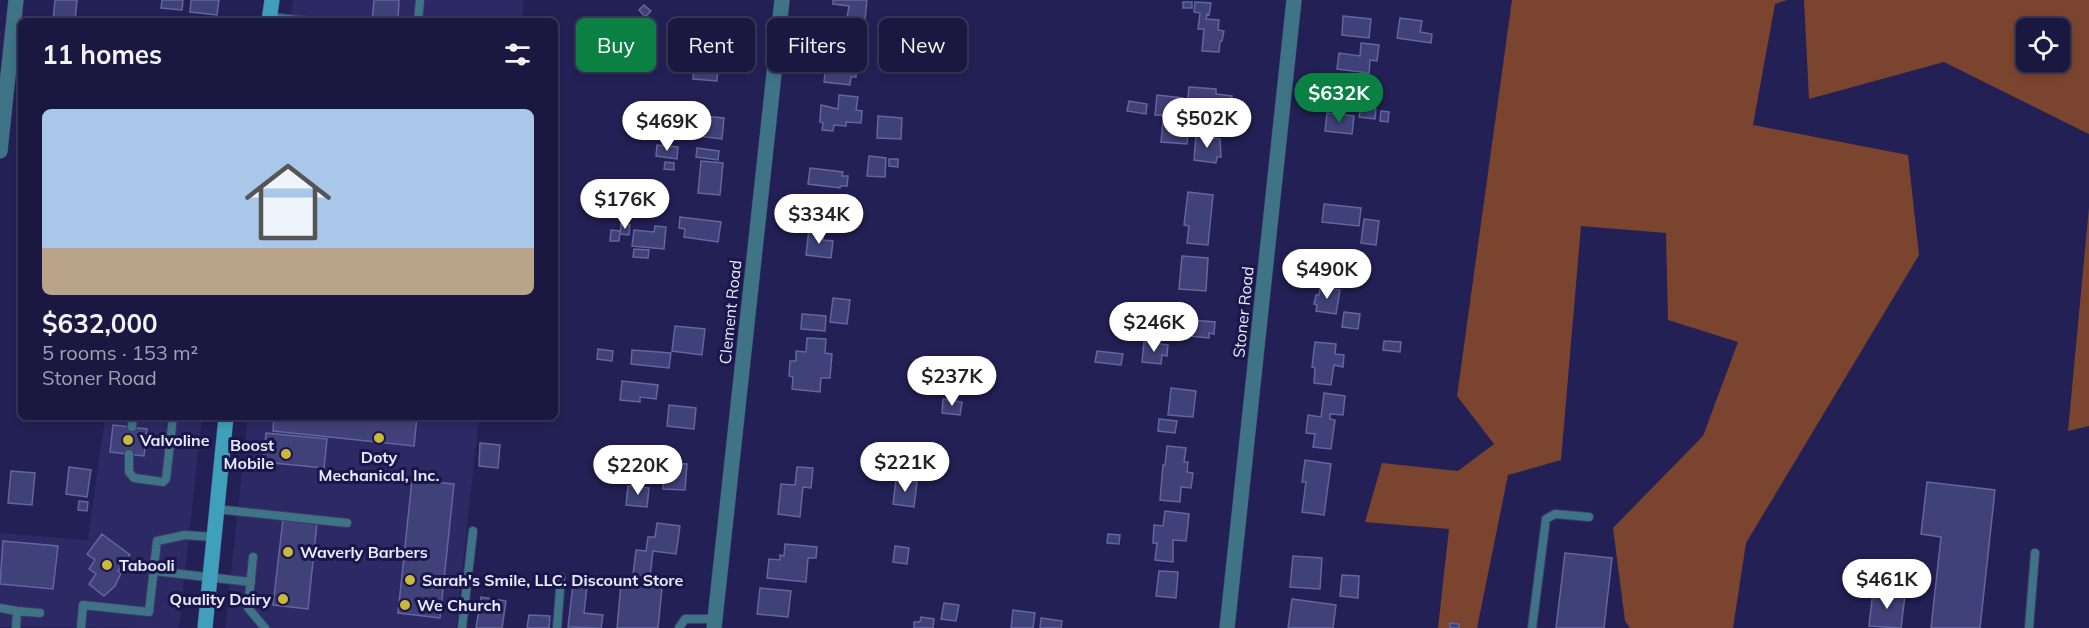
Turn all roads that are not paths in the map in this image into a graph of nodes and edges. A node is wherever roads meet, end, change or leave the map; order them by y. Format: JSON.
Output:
{"nodes":[{"id":1,"x":16,"y":0,"type":"edge"},
{"id":2,"x":272,"y":0,"type":"edge"},
{"id":3,"x":420,"y":0,"type":"edge"},
{"id":4,"x":782,"y":0,"type":"edge"},
{"id":5,"x":1294,"y":0,"type":"edge"},
{"id":6,"x":269,"y":18,"type":"edge"},
{"id":7,"x":418,"y":18,"type":"edge"},
{"id":8,"x":0,"y":151,"type":"edge"},
{"id":9,"x":133,"y":420,"type":"edge"},
{"id":10,"x":173,"y":420,"type":"edge"},
{"id":11,"x":226,"y":420,"type":"edge"},
{"id":12,"x":132,"y":427,"type":"dead end"},
{"id":13,"x":129,"y":454,"type":"dead end"},
{"id":14,"x":216,"y":510,"type":"junction"},
{"id":15,"x":1589,"y":517,"type":"dead end"},
{"id":16,"x":347,"y":523,"type":"dead end"},
{"id":17,"x":473,"y":531,"type":"dead end"},
{"id":18,"x":213,"y":537,"type":"junction"},
{"id":19,"x":2036,"y":553,"type":"dead end"},
{"id":20,"x":254,"y":557,"type":"dead end"},
{"id":21,"x":154,"y":571,"type":"junction"},
{"id":22,"x":561,"y":577,"type":"dead end"},
{"id":23,"x":210,"y":578,"type":"junction"},
{"id":24,"x":251,"y":582,"type":"junction"},
{"id":25,"x":0,"y":608,"type":"edge"},
{"id":26,"x":17,"y":611,"type":"junction"},
{"id":27,"x":40,"y":613,"type":"dead end"},
{"id":28,"x":715,"y":623,"type":"edge"},
{"id":29,"x":16,"y":628,"type":"edge"},
{"id":30,"x":81,"y":628,"type":"edge"},
{"id":31,"x":205,"y":628,"type":"edge"},
{"id":32,"x":265,"y":628,"type":"edge"},
{"id":33,"x":462,"y":628,"type":"edge"},
{"id":34,"x":557,"y":628,"type":"edge"},
{"id":35,"x":679,"y":628,"type":"edge"},
{"id":36,"x":1227,"y":628,"type":"edge"},
{"id":37,"x":1532,"y":628,"type":"edge"},
{"id":38,"x":2029,"y":628,"type":"edge"}],
"edges":[{"from":1,"to":8,"type":"street"},
{"from":2,"to":6,"type":"main road"},
{"from":3,"to":7,"type":"lane"},
{"from":4,"to":28,"type":"street","name":"Clement Road"},
{"from":5,"to":36,"type":"street","name":"Stoner Road"},
{"from":9,"to":12,"type":"lane"},
{"from":10,"to":13,"type":"lane"},
{"from":11,"to":14,"type":"main road"},
{"from":14,"to":16,"type":"lane"},
{"from":14,"to":18,"type":"main road"},
{"from":15,"to":37,"type":"lane"},
{"from":17,"to":33,"type":"lane"},
{"from":18,"to":21,"type":"lane"},
{"from":18,"to":23,"type":"main road"},
{"from":19,"to":38,"type":"lane"},
{"from":20,"to":24,"type":"lane"},
{"from":21,"to":23,"type":"lane"},
{"from":21,"to":30,"type":"lane"},
{"from":22,"to":34,"type":"lane"},
{"from":23,"to":24,"type":"lane"},
{"from":23,"to":31,"type":"main road"},
{"from":24,"to":32,"type":"lane"},
{"from":25,"to":26,"type":"lane"},
{"from":26,"to":27,"type":"lane"},
{"from":26,"to":29,"type":"lane"},
{"from":28,"to":35,"type":"lane"}]}
